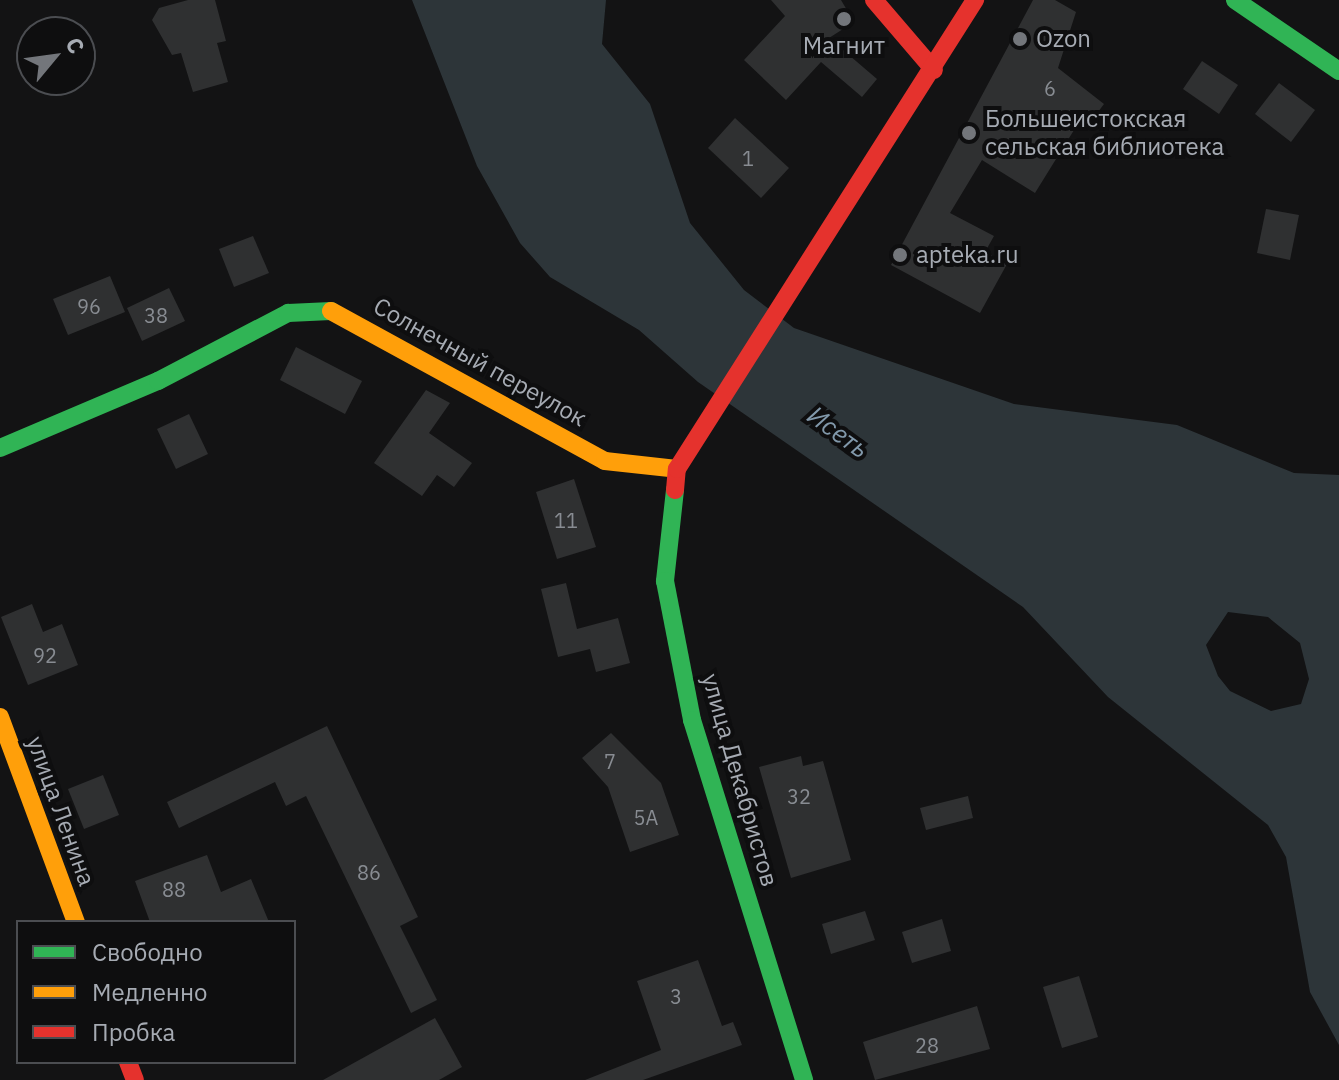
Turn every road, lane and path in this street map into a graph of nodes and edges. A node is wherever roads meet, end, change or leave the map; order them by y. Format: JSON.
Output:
{"nodes":[{"id":1,"x":874,"y":0,"type":"edge"},
{"id":2,"x":975,"y":0,"type":"edge"},
{"id":3,"x":1235,"y":0,"type":"edge"},
{"id":4,"x":934,"y":70,"type":"junction"},
{"id":5,"x":1339,"y":71,"type":"edge"},
{"id":6,"x":0,"y":448,"type":"edge"},
{"id":7,"x":677,"y":469,"type":"junction"},
{"id":8,"x":0,"y":717,"type":"edge"},
{"id":9,"x":75,"y":920,"type":"edge"},
{"id":10,"x":804,"y":1080,"type":"edge"}],
"edges":[{"from":1,"to":4,"type":"street"},
{"from":2,"to":4,"type":"street","name":"улица Декабристов"},
{"from":3,"to":5,"type":"street"},
{"from":4,"to":7,"type":"street","name":"улица Декабристов"},
{"from":6,"to":7,"type":"street","name":"Солнечный переулок"},
{"from":7,"to":10,"type":"street","name":"улица Декабристов"},
{"from":8,"to":9,"type":"street","name":"улица Ленина"}]}
